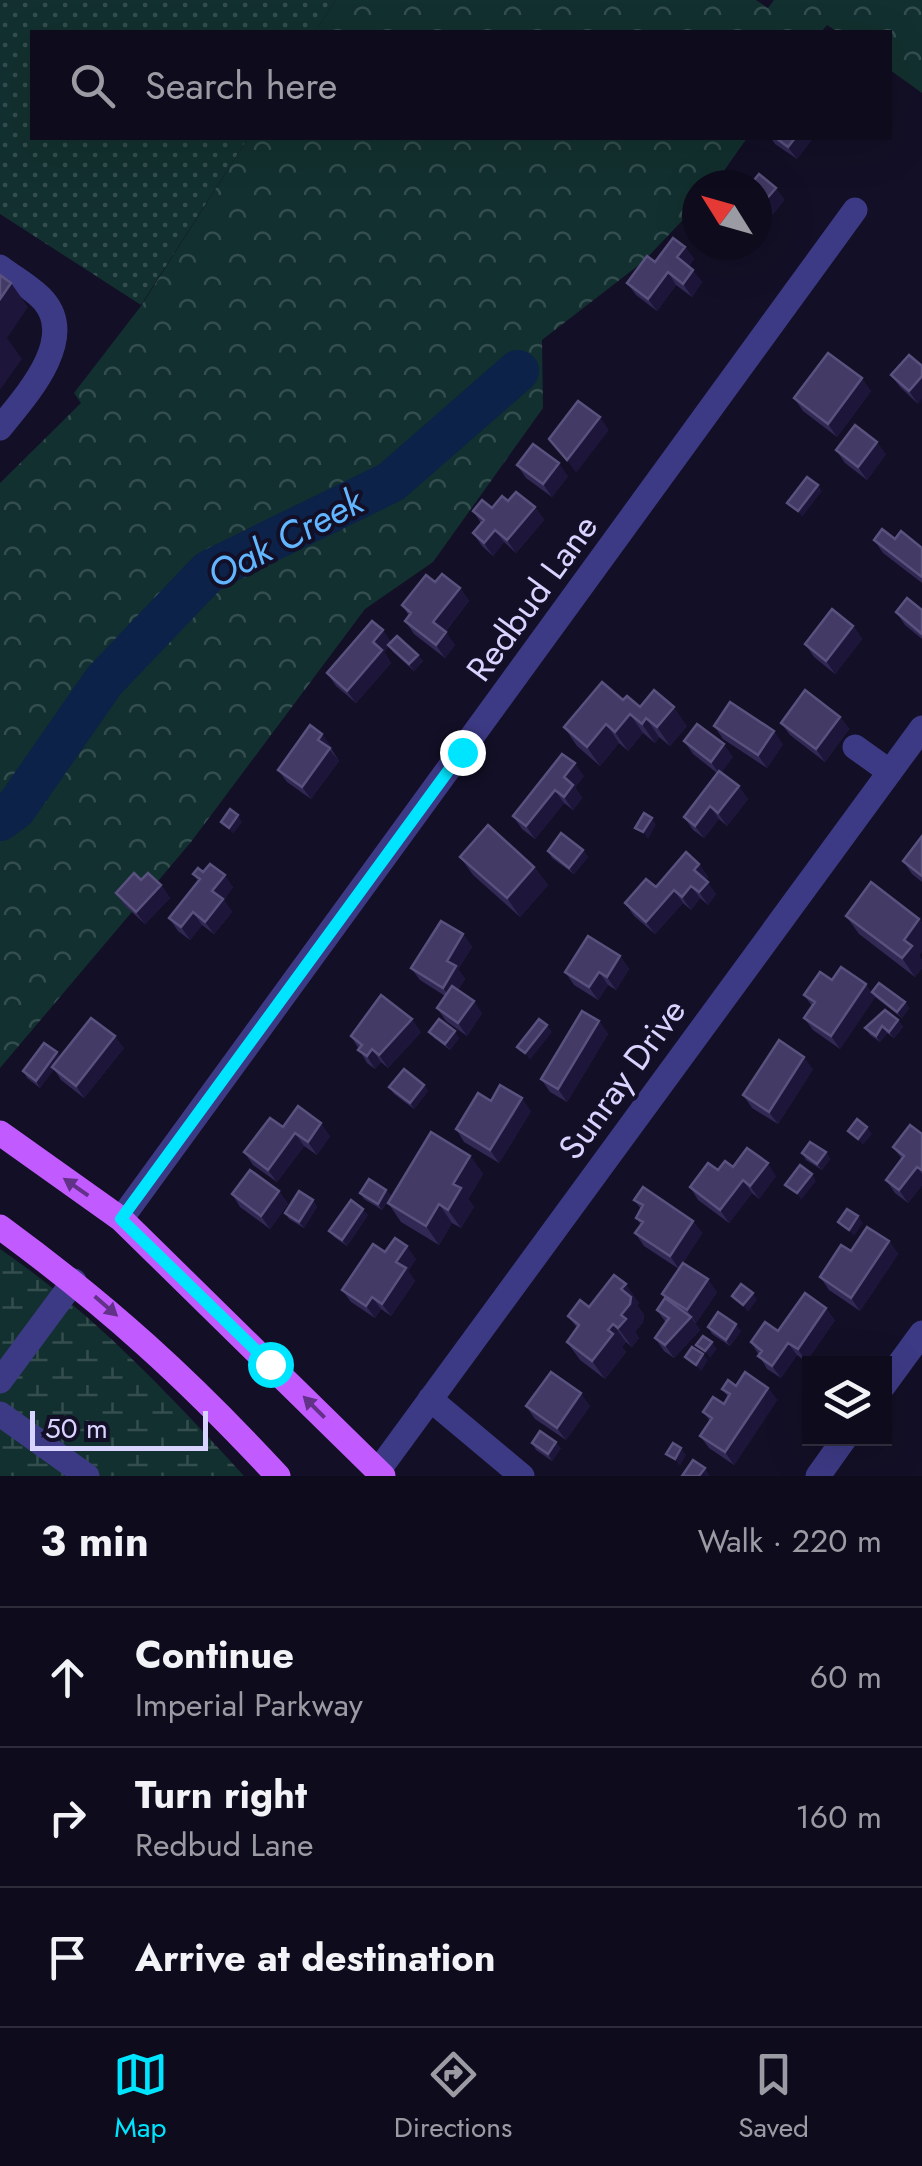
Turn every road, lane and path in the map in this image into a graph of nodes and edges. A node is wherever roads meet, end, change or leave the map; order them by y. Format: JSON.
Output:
{"nodes":[{"id":1,"x":855,"y":210,"type":"dead end"},
{"id":2,"x":0,"y":267,"type":"edge"},
{"id":3,"x":0,"y":428,"type":"edge"},
{"id":4,"x":922,"y":728,"type":"edge"},
{"id":5,"x":855,"y":747,"type":"dead end"},
{"id":6,"x":890,"y":772,"type":"junction"},
{"id":7,"x":0,"y":1134,"type":"edge"},
{"id":8,"x":121,"y":1219,"type":"junction"},
{"id":9,"x":0,"y":1228,"type":"edge"},
{"id":10,"x":74,"y":1281,"type":"junction"},
{"id":11,"x":922,"y":1334,"type":"edge"},
{"id":12,"x":892,"y":1374,"type":"edge"},
{"id":13,"x":0,"y":1381,"type":"edge"},
{"id":14,"x":430,"y":1400,"type":"junction"},
{"id":15,"x":0,"y":1414,"type":"edge"},
{"id":16,"x":839,"y":1446,"type":"edge"},
{"id":17,"x":380,"y":1474,"type":"edge"},
{"id":18,"x":87,"y":1476,"type":"edge"},
{"id":19,"x":278,"y":1476,"type":"edge"},
{"id":20,"x":522,"y":1476,"type":"edge"},
{"id":21,"x":818,"y":1476,"type":"edge"}],
"edges":[{"from":1,"to":8,"type":"street","name":"Redbud Lane"},
{"from":2,"to":3,"type":"street"},
{"from":4,"to":6,"type":"street","name":"Sunray Drive"},
{"from":5,"to":6,"type":"street"},
{"from":6,"to":14,"type":"street","name":"Sunray Drive"},
{"from":8,"to":7,"type":"main road","one_way":true},
{"from":17,"to":8,"type":"main road","one_way":true},
{"from":9,"to":10,"type":"main road"},
{"from":10,"to":13,"type":"street"},
{"from":10,"to":19,"type":"main road","one_way":true},
{"from":11,"to":12,"type":"street"},
{"from":14,"to":17,"type":"street","name":"Sunray Drive"},
{"from":14,"to":20,"type":"street"},
{"from":15,"to":18,"type":"street"},
{"from":16,"to":21,"type":"street"}]}
